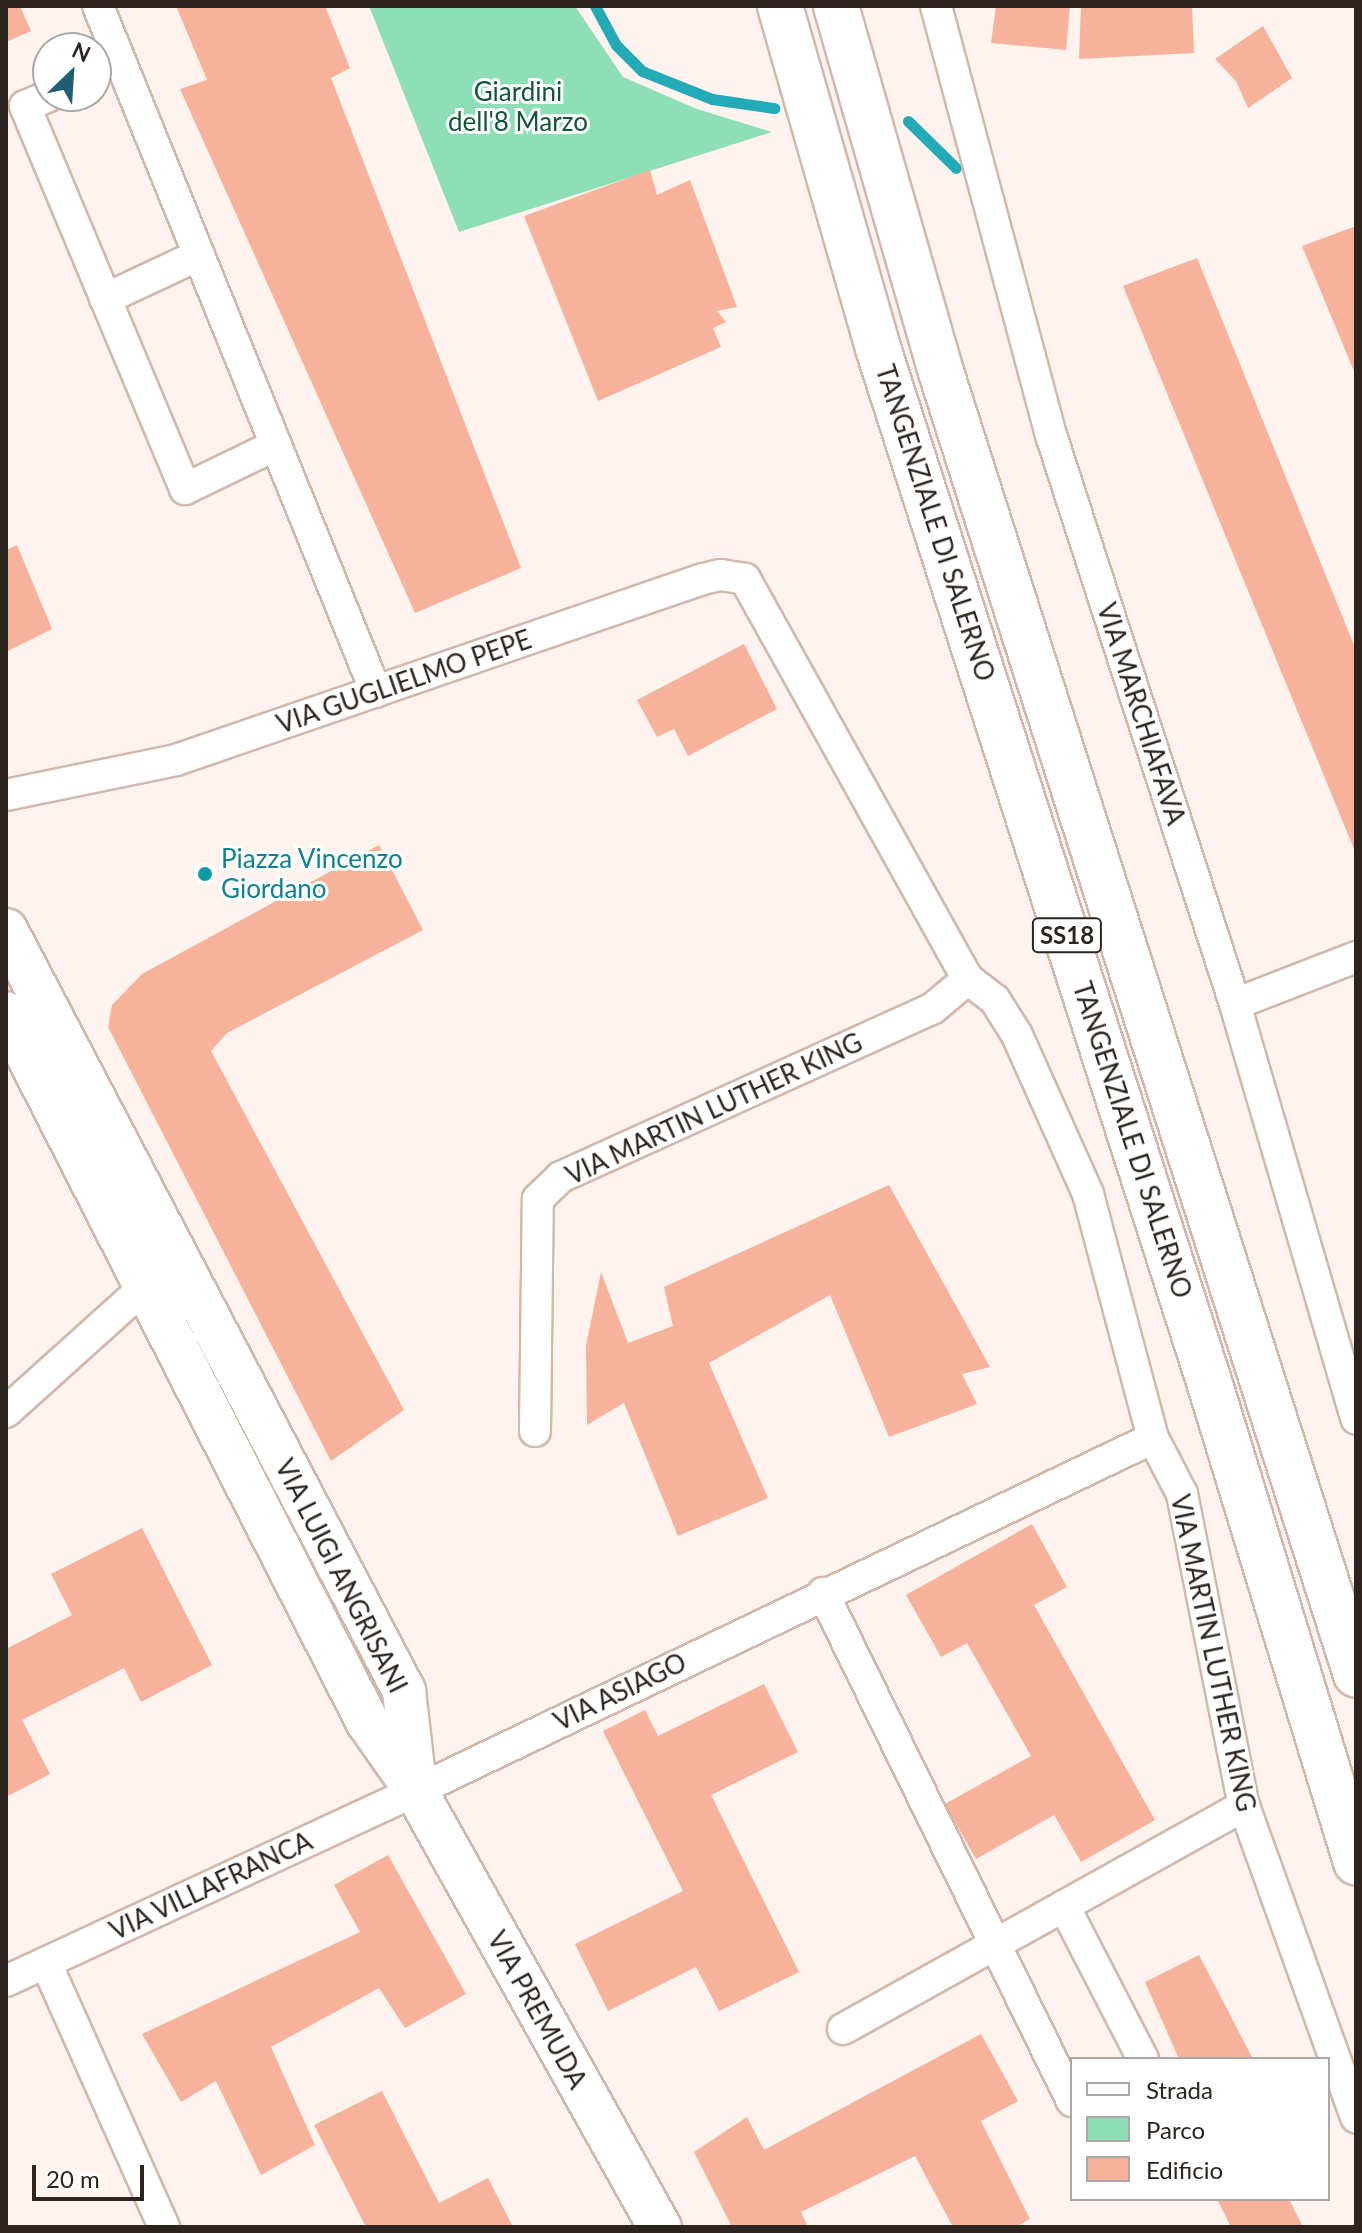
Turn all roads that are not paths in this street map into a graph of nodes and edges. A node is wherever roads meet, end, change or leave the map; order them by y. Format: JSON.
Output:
{"nodes":[{"id":1,"x":98,"y":6,"type":"edge"},
{"id":2,"x":780,"y":6,"type":"edge"},
{"id":3,"x":836,"y":6,"type":"edge"},
{"id":4,"x":936,"y":6,"type":"edge"},
{"id":5,"x":103,"y":32,"type":"edge"},
{"id":6,"x":112,"y":75,"type":"edge"},
{"id":7,"x":32,"y":103,"type":"edge"},
{"id":8,"x":199,"y":255,"type":"junction"},
{"id":9,"x":105,"y":299,"type":"junction"},
{"id":10,"x":276,"y":445,"type":"junction"},
{"id":11,"x":774,"y":625,"type":"joint"},
{"id":12,"x":376,"y":692,"type":"junction"},
{"id":13,"x":6,"y":795,"type":"edge"},
{"id":14,"x":6,"y":930,"type":"edge"},
{"id":15,"x":1356,"y":957,"type":"edge"},
{"id":16,"x":968,"y":979,"type":"junction"},
{"id":17,"x":1235,"y":1004,"type":"junction"},
{"id":18,"x":6,"y":1013,"type":"edge"},
{"id":19,"x":148,"y":1284,"type":"junction"},
{"id":20,"x":6,"y":1412,"type":"edge"},
{"id":21,"x":1356,"y":1419,"type":"edge"},
{"id":22,"x":535,"y":1431,"type":"dead end"},
{"id":23,"x":1153,"y":1438,"type":"junction"},
{"id":24,"x":823,"y":1593,"type":"junction"},
{"id":25,"x":1356,"y":1675,"type":"edge"},
{"id":26,"x":416,"y":1791,"type":"junction"},
{"id":27,"x":1244,"y":1806,"type":"junction"},
{"id":28,"x":1356,"y":1863,"type":"edge"},
{"id":29,"x":1064,"y":1906,"type":"junction"},
{"id":30,"x":998,"y":1942,"type":"junction"},
{"id":31,"x":46,"y":1963,"type":"junction"},
{"id":32,"x":6,"y":1981,"type":"edge"},
{"id":33,"x":843,"y":2029,"type":"dead end"},
{"id":34,"x":1142,"y":2057,"type":"edge"},
{"id":35,"x":1070,"y":2097,"type":"edge"},
{"id":36,"x":1356,"y":2117,"type":"edge"},
{"id":37,"x":164,"y":2227,"type":"edge"},
{"id":38,"x":660,"y":2227,"type":"edge"}],
"edges":[{"from":1,"to":5,"type":"street"},
{"from":2,"to":28,"type":"highway","name":"TANGENZIALE DI SALERNO","number":"SS18"},
{"from":3,"to":25,"type":"highway","name":"TANGENZIALE DI SALERNO","number":"SS18"},
{"from":4,"to":17,"type":"street","name":"VIA MARCHIAFAVA"},
{"from":6,"to":8,"type":"street"},
{"from":7,"to":9,"type":"street"},
{"from":8,"to":9,"type":"street"},
{"from":8,"to":10,"type":"street"},
{"from":9,"to":10,"type":"street"},
{"from":10,"to":12,"type":"street"},
{"from":11,"to":12,"type":"street","name":"VIA GUGLIELMO PEPE"},
{"from":11,"to":16,"type":"street","name":"VIA MARTIN LUTHER KING"},
{"from":12,"to":13,"type":"street","name":"VIA GUGLIELMO PEPE"},
{"from":14,"to":26,"type":"street","name":"VIA LUIGI ANGRISANI"},
{"from":15,"to":17,"type":"street"},
{"from":16,"to":22,"type":"street","name":"VIA MARTIN LUTHER KING"},
{"from":16,"to":23,"type":"street","name":"VIA MARTIN LUTHER KING"},
{"from":17,"to":21,"type":"street","name":"VIA MARCHIAFAVA"},
{"from":18,"to":19,"type":"street","name":"VIA LUIGI ANGRISANI"},
{"from":19,"to":20,"type":"street"},
{"from":19,"to":26,"type":"street","name":"VIA LUIGI ANGRISANI"},
{"from":23,"to":24,"type":"street","name":"VIA ASIAGO"},
{"from":23,"to":27,"type":"street","name":"VIA MARTIN LUTHER KING"},
{"from":24,"to":26,"type":"street","name":"VIA ASIAGO"},
{"from":24,"to":30,"type":"street"},
{"from":26,"to":31,"type":"street","name":"VIA VILLAFRANCA"},
{"from":26,"to":38,"type":"street","name":"VIA PREMUDA"},
{"from":27,"to":29,"type":"street"},
{"from":27,"to":36,"type":"street","name":"VIA MARTIN LUTHER KING"},
{"from":29,"to":30,"type":"street"},
{"from":29,"to":34,"type":"street"},
{"from":30,"to":33,"type":"street"},
{"from":30,"to":35,"type":"street"},
{"from":31,"to":32,"type":"street","name":"VIA VILLAFRANCA"},
{"from":31,"to":37,"type":"street"}]}
